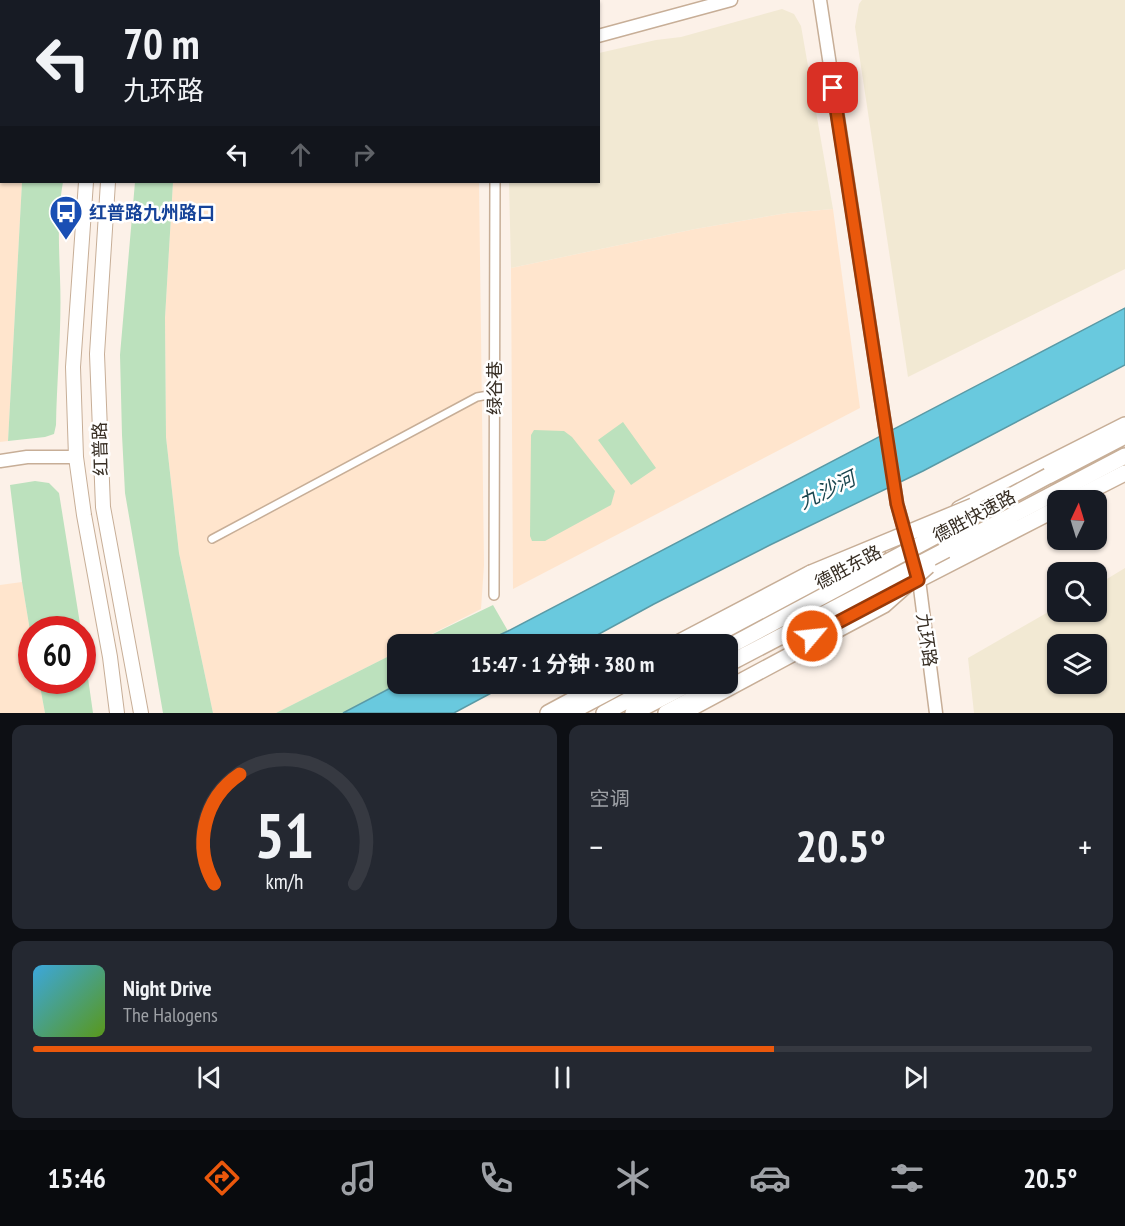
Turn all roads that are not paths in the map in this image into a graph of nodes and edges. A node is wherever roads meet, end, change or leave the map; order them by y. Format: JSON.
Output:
{"nodes":[{"id":1,"x":731,"y":0,"type":"edge"},
{"id":2,"x":820,"y":0,"type":"edge"},
{"id":3,"x":600,"y":35,"type":"edge"},
{"id":4,"x":86,"y":183,"type":"edge"},
{"id":5,"x":108,"y":183,"type":"edge"},
{"id":6,"x":495,"y":183,"type":"edge"},
{"id":7,"x":494,"y":394,"type":"junction"},
{"id":8,"x":1125,"y":425,"type":"edge"},
{"id":9,"x":1125,"y":436,"type":"edge"},
{"id":10,"x":1125,"y":456,"type":"edge"},
{"id":11,"x":76,"y":457,"type":"junction"},
{"id":12,"x":0,"y":461,"type":"edge"},
{"id":13,"x":1125,"y":473,"type":"edge"},
{"id":14,"x":1048,"y":476,"type":"junction"},
{"id":15,"x":1092,"y":490,"type":"edge"},
{"id":16,"x":1047,"y":514,"type":"edge"},
{"id":17,"x":906,"y":537,"type":"junction"},
{"id":18,"x":212,"y":539,"type":"dead end"},
{"id":19,"x":946,"y":550,"type":"junction"},
{"id":20,"x":918,"y":580,"type":"junction"},
{"id":21,"x":494,"y":595,"type":"dead end"},
{"id":22,"x":695,"y":634,"type":"edge"},
{"id":23,"x":720,"y":634,"type":"edge"},
{"id":24,"x":738,"y":642,"type":"edge"},
{"id":25,"x":738,"y":659,"type":"edge"},
{"id":26,"x":738,"y":675,"type":"edge"},
{"id":27,"x":583,"y":694,"type":"edge"},
{"id":28,"x":605,"y":694,"type":"edge"},
{"id":29,"x":639,"y":694,"type":"edge"},
{"id":30,"x":670,"y":694,"type":"edge"},
{"id":31,"x":701,"y":694,"type":"edge"},
{"id":32,"x":117,"y":713,"type":"edge"},
{"id":33,"x":141,"y":713,"type":"edge"},
{"id":34,"x":548,"y":713,"type":"edge"},
{"id":35,"x":569,"y":713,"type":"edge"},
{"id":36,"x":604,"y":713,"type":"edge"},
{"id":37,"x":633,"y":713,"type":"edge"},
{"id":38,"x":666,"y":713,"type":"edge"},
{"id":39,"x":682,"y":713,"type":"edge"},
{"id":40,"x":936,"y":713,"type":"edge"}],
"edges":[{"from":1,"to":3,"type":"street"},
{"from":2,"to":17,"type":"street","name":"九环路"},
{"from":4,"to":11,"type":"main road","name":"红普路"},
{"from":5,"to":33,"type":"main road","name":"红普路"},
{"from":6,"to":7,"type":"street","name":"绿谷巷"},
{"from":7,"to":18,"type":"street"},
{"from":7,"to":21,"type":"street","name":"绿谷巷"},
{"from":8,"to":17,"type":"main road","name":"德胜东路"},
{"from":9,"to":14,"type":"main road","name":"德胜快速路"},
{"from":10,"to":19,"type":"main road","name":"德胜快速路"},
{"from":11,"to":12,"type":"street"},
{"from":11,"to":32,"type":"main road","name":"红普路"},
{"from":13,"to":15,"type":"main road"},
{"from":14,"to":22,"type":"main road","bridge":true},
{"from":14,"to":24,"type":"main road","name":"德胜快速路","bridge":true},
{"from":16,"to":20,"type":"main road"},
{"from":17,"to":20,"type":"street","name":"九环路"},
{"from":17,"to":23,"type":"main road","name":"德胜东路"},
{"from":19,"to":25,"type":"main road","name":"德胜快速路","bridge":true},
{"from":19,"to":39,"type":"main road","bridge":true},
{"from":20,"to":26,"type":"main road"},
{"from":20,"to":40,"type":"street","name":"九环路"},
{"from":27,"to":34,"type":"main road"},
{"from":28,"to":35,"type":"main road"},
{"from":29,"to":36,"type":"main road"},
{"from":30,"to":37,"type":"main road"},
{"from":31,"to":38,"type":"main road"}]}
